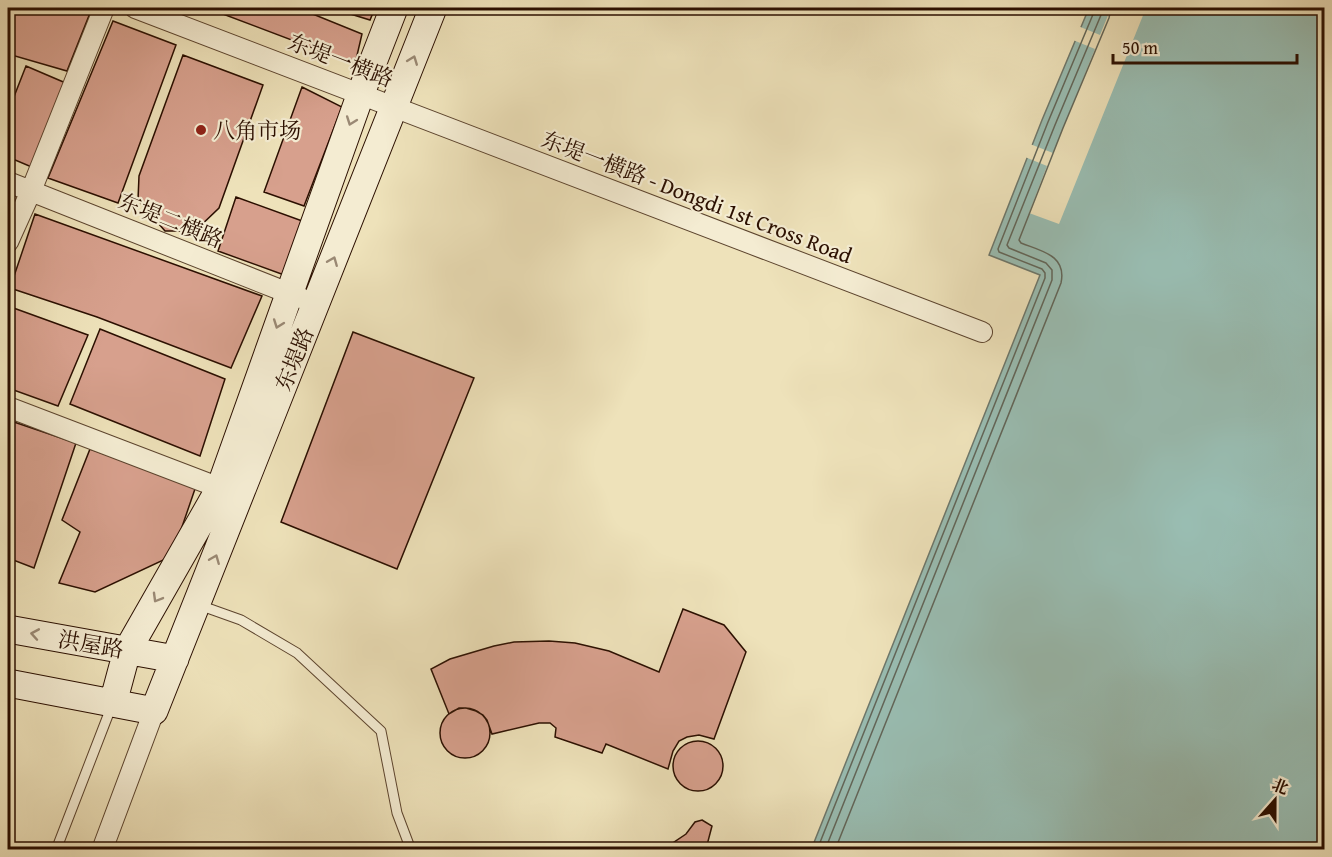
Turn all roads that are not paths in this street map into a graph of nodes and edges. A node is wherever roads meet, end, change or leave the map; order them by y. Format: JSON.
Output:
{"nodes":[{"id":1,"x":104,"y":8,"type":"edge"},
{"id":2,"x":135,"y":8,"type":"edge"},
{"id":3,"x":394,"y":8,"type":"edge"},
{"id":4,"x":433,"y":8,"type":"edge"},
{"id":5,"x":361,"y":93,"type":"junction"},
{"id":6,"x":394,"y":106,"type":"junction"},
{"id":7,"x":8,"y":182,"type":"edge"},
{"id":8,"x":31,"y":191,"type":"junction"},
{"id":9,"x":8,"y":242,"type":"edge"},
{"id":10,"x":290,"y":293,"type":"junction"},
{"id":11,"x":316,"y":304,"type":"junction"},
{"id":12,"x":982,"y":332,"type":"dead end"},
{"id":13,"x":8,"y":407,"type":"edge"},
{"id":14,"x":220,"y":488,"type":"junction"},
{"id":15,"x":197,"y":604,"type":"junction"},
{"id":16,"x":8,"y":629,"type":"edge"},
{"id":17,"x":127,"y":651,"type":"junction"},
{"id":18,"x":176,"y":659,"type":"junction"},
{"id":19,"x":8,"y":683,"type":"edge"},
{"id":20,"x":113,"y":703,"type":"junction"},
{"id":21,"x":154,"y":711,"type":"junction"},
{"id":22,"x":56,"y":849,"type":"edge"},
{"id":23,"x":102,"y":849,"type":"edge"},
{"id":24,"x":411,"y":849,"type":"edge"}],
"edges":[{"from":1,"to":8,"type":"street"},
{"from":2,"to":5,"type":"street","name":"东堤一横路"},
{"from":3,"to":5,"type":"main road","name":"东堤路"},
{"from":6,"to":4,"type":"main road","name":"东堤路","one_way":true},
{"from":5,"to":6,"type":"street","name":"东堤一横路"},
{"from":5,"to":10,"type":"main road","name":"东堤路","one_way":true},
{"from":11,"to":6,"type":"main road","name":"东堤路","one_way":true},
{"from":6,"to":12,"type":"street","name":"东堤一横路 - Dongdi 1st Cross Road"},
{"from":7,"to":8,"type":"street","name":"东堤二横路"},
{"from":8,"to":9,"type":"street"},
{"from":8,"to":10,"type":"street","name":"东堤二横路"},
{"from":10,"to":11,"type":"street","name":"东堤二横路"},
{"from":10,"to":14,"type":"main road","name":"东堤路","one_way":true},
{"from":15,"to":11,"type":"main road","name":"东堤路","one_way":true},
{"from":13,"to":14,"type":"street"},
{"from":14,"to":17,"type":"main road","name":"东堤路","one_way":true},
{"from":15,"to":18,"type":"main road","name":"东堤路"},
{"from":15,"to":24,"type":"lane"},
{"from":17,"to":16,"type":"main road","name":"洪屋路","one_way":true},
{"from":17,"to":18,"type":"main road","name":"洪屋路"},
{"from":17,"to":20,"type":"main road","name":"东堤路"},
{"from":18,"to":21,"type":"main road","name":"东堤路"},
{"from":19,"to":20,"type":"main road"},
{"from":20,"to":21,"type":"main road"},
{"from":20,"to":22,"type":"lane"},
{"from":21,"to":23,"type":"street"}]}
